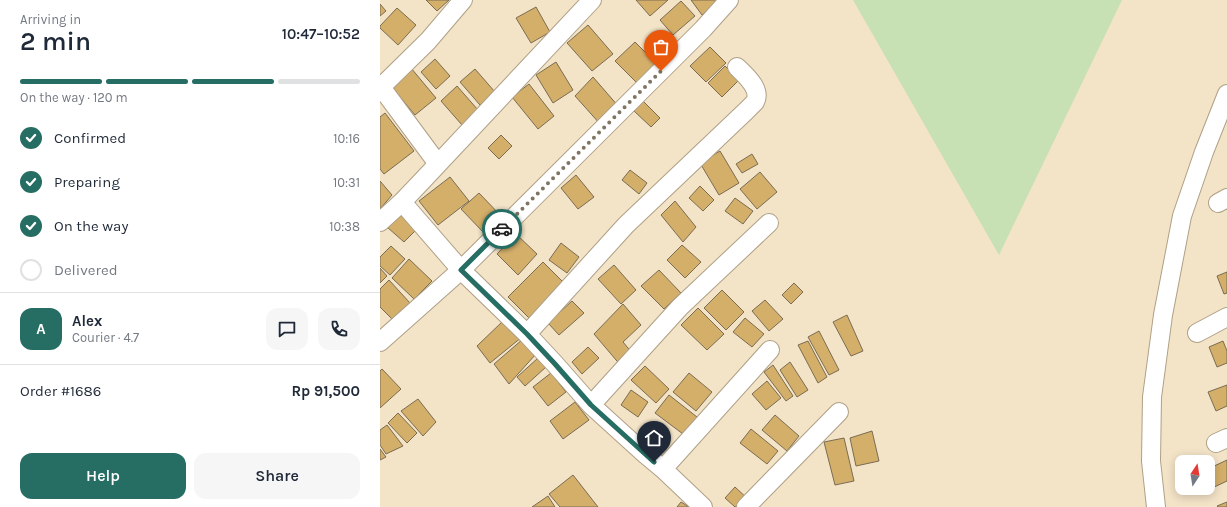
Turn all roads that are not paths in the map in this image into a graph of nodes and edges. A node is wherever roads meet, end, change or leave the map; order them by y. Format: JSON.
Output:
{"nodes":[{"id":1,"x":463,"y":0,"type":"edge"},
{"id":2,"x":592,"y":0,"type":"edge"},
{"id":3,"x":729,"y":0,"type":"edge"},
{"id":4,"x":737,"y":67,"type":"dead end"},
{"id":5,"x":382,"y":93,"type":"edge"},
{"id":6,"x":1227,"y":94,"type":"edge"},
{"id":7,"x":438,"y":164,"type":"junction"},
{"id":8,"x":402,"y":202,"type":"junction"},
{"id":9,"x":380,"y":222,"type":"edge"},
{"id":10,"x":770,"y":223,"type":"dead end"},
{"id":11,"x":461,"y":270,"type":"junction"},
{"id":12,"x":1227,"y":317,"type":"edge"},
{"id":13,"x":1197,"y":333,"type":"dead end"},
{"id":14,"x":527,"y":334,"type":"junction"},
{"id":15,"x":380,"y":342,"type":"edge"},
{"id":16,"x":770,"y":350,"type":"dead end"},
{"id":17,"x":591,"y":405,"type":"junction"},
{"id":18,"x":839,"y":412,"type":"dead end"},
{"id":19,"x":663,"y":469,"type":"junction"},
{"id":20,"x":703,"y":507,"type":"edge"},
{"id":21,"x":746,"y":507,"type":"edge"},
{"id":22,"x":1156,"y":507,"type":"edge"}],
"edges":[{"from":1,"to":5,"type":"street"},
{"from":2,"to":7,"type":"street"},
{"from":3,"to":11,"type":"street"},
{"from":4,"to":14,"type":"street"},
{"from":5,"to":7,"type":"street"},
{"from":6,"to":22,"type":"street"},
{"from":7,"to":8,"type":"street"},
{"from":8,"to":9,"type":"street"},
{"from":8,"to":11,"type":"street"},
{"from":10,"to":17,"type":"street"},
{"from":11,"to":14,"type":"street"},
{"from":11,"to":15,"type":"street"},
{"from":12,"to":13,"type":"street"},
{"from":14,"to":17,"type":"street"},
{"from":16,"to":19,"type":"street"},
{"from":17,"to":19,"type":"street"},
{"from":18,"to":21,"type":"street"},
{"from":19,"to":20,"type":"street"}]}
